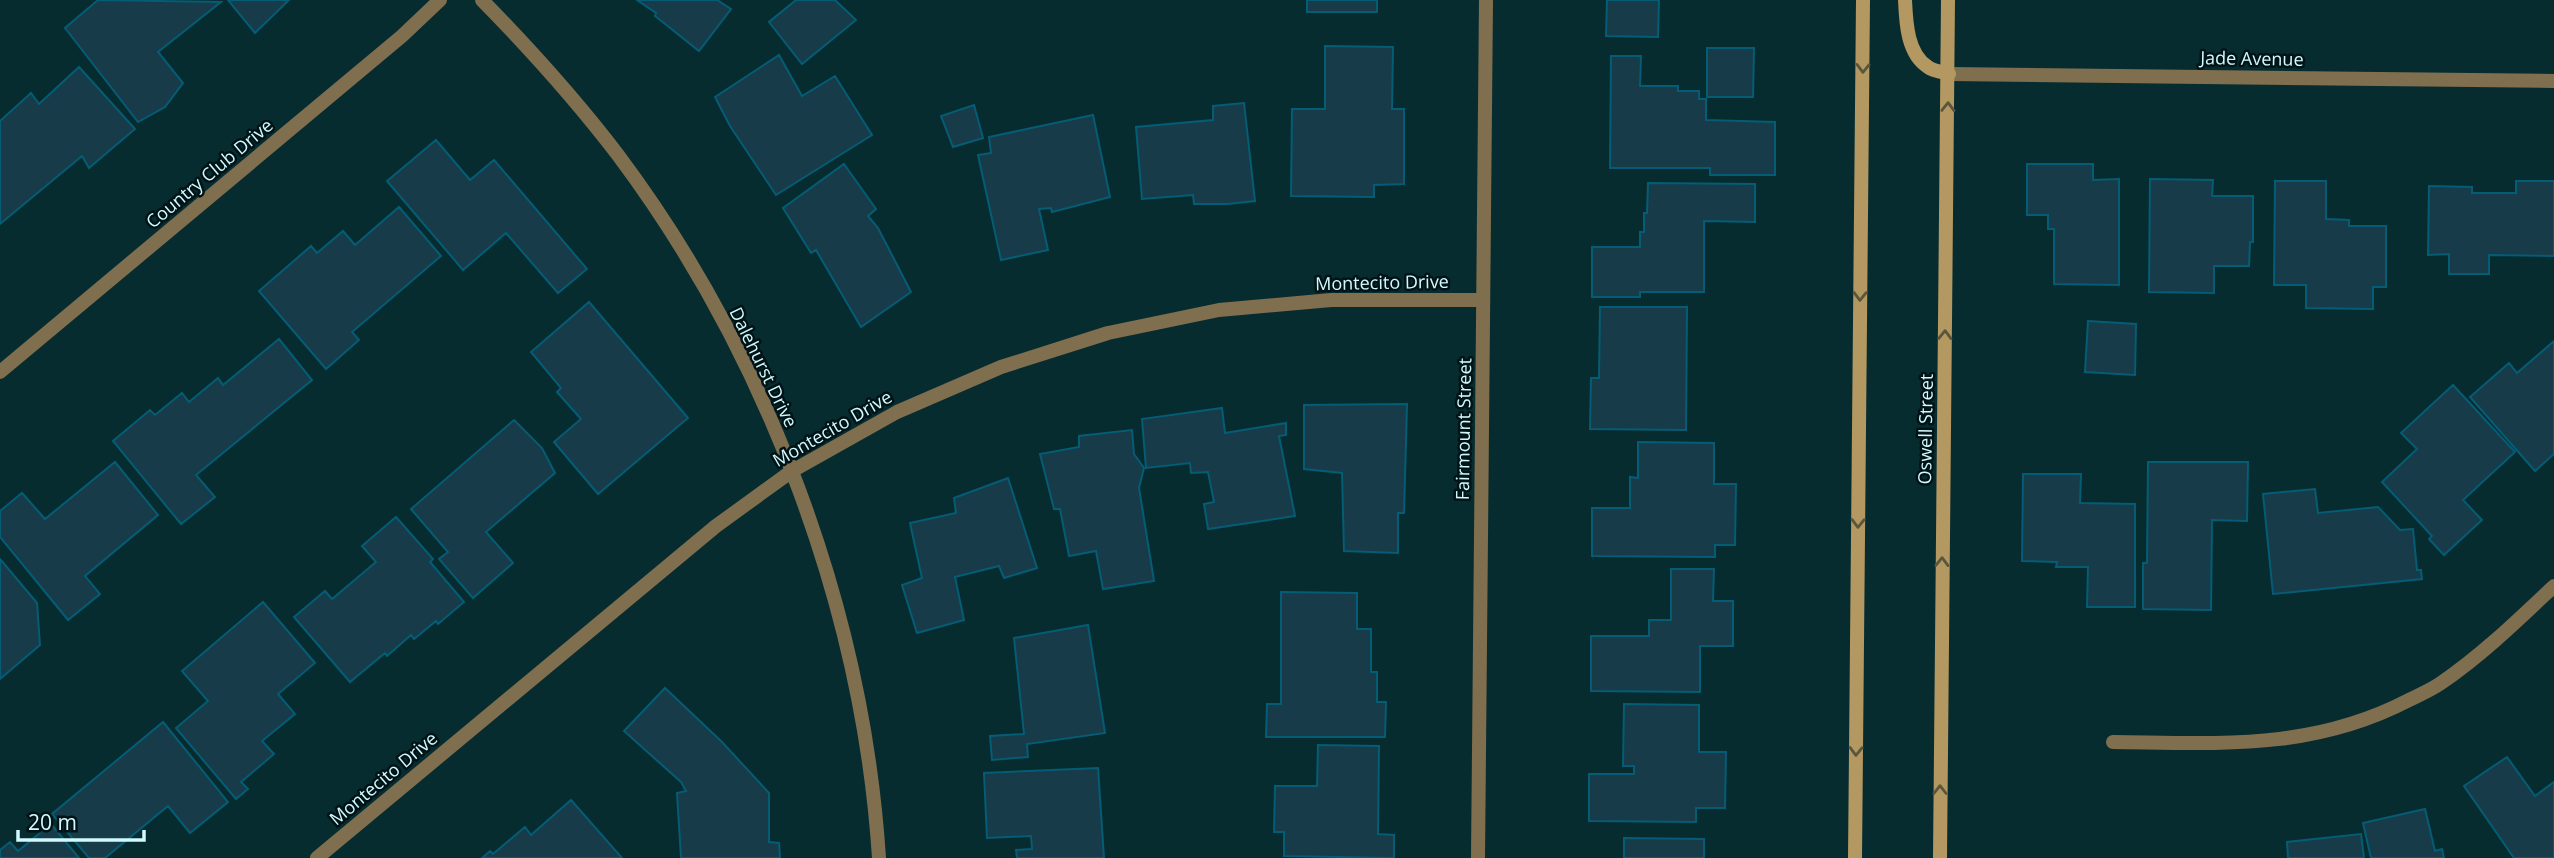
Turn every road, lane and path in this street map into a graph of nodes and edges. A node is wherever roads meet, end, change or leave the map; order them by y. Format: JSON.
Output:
{"nodes":[{"id":1,"x":440,"y":0,"type":"edge"},
{"id":2,"x":482,"y":0,"type":"edge"},
{"id":3,"x":1486,"y":0,"type":"edge"},
{"id":4,"x":1863,"y":0,"type":"edge"},
{"id":5,"x":1905,"y":0,"type":"edge"},
{"id":6,"x":1948,"y":0,"type":"edge"},
{"id":7,"x":1949,"y":74,"type":"junction"},
{"id":8,"x":2554,"y":81,"type":"edge"},
{"id":9,"x":1483,"y":300,"type":"junction"},
{"id":10,"x":0,"y":373,"type":"edge"},
{"id":11,"x":792,"y":471,"type":"junction"},
{"id":12,"x":2554,"y":586,"type":"edge"},
{"id":13,"x":2113,"y":742,"type":"dead end"},
{"id":14,"x":317,"y":858,"type":"edge"},
{"id":15,"x":879,"y":858,"type":"edge"},
{"id":16,"x":1478,"y":858,"type":"edge"},
{"id":17,"x":1855,"y":858,"type":"edge"},
{"id":18,"x":1940,"y":858,"type":"edge"}],
"edges":[{"from":1,"to":10,"type":"street","name":"Country Club Drive"},
{"from":2,"to":11,"type":"street","name":"Dalehurst Drive"},
{"from":3,"to":9,"type":"street","name":"Fairmount Street"},
{"from":4,"to":17,"type":"main road","one_way":true},
{"from":5,"to":7,"type":"main road"},
{"from":6,"to":7,"type":"main road","name":"Oswell Street"},
{"from":7,"to":8,"type":"street","name":"Jade Avenue"},
{"from":18,"to":7,"type":"main road","name":"Oswell Street","one_way":true},
{"from":9,"to":11,"type":"street","name":"Montecito Drive"},
{"from":9,"to":16,"type":"street","name":"Fairmount Street"},
{"from":11,"to":14,"type":"street","name":"Montecito Drive"},
{"from":11,"to":15,"type":"street","name":"Dalehurst Drive"},
{"from":12,"to":13,"type":"street"}]}
